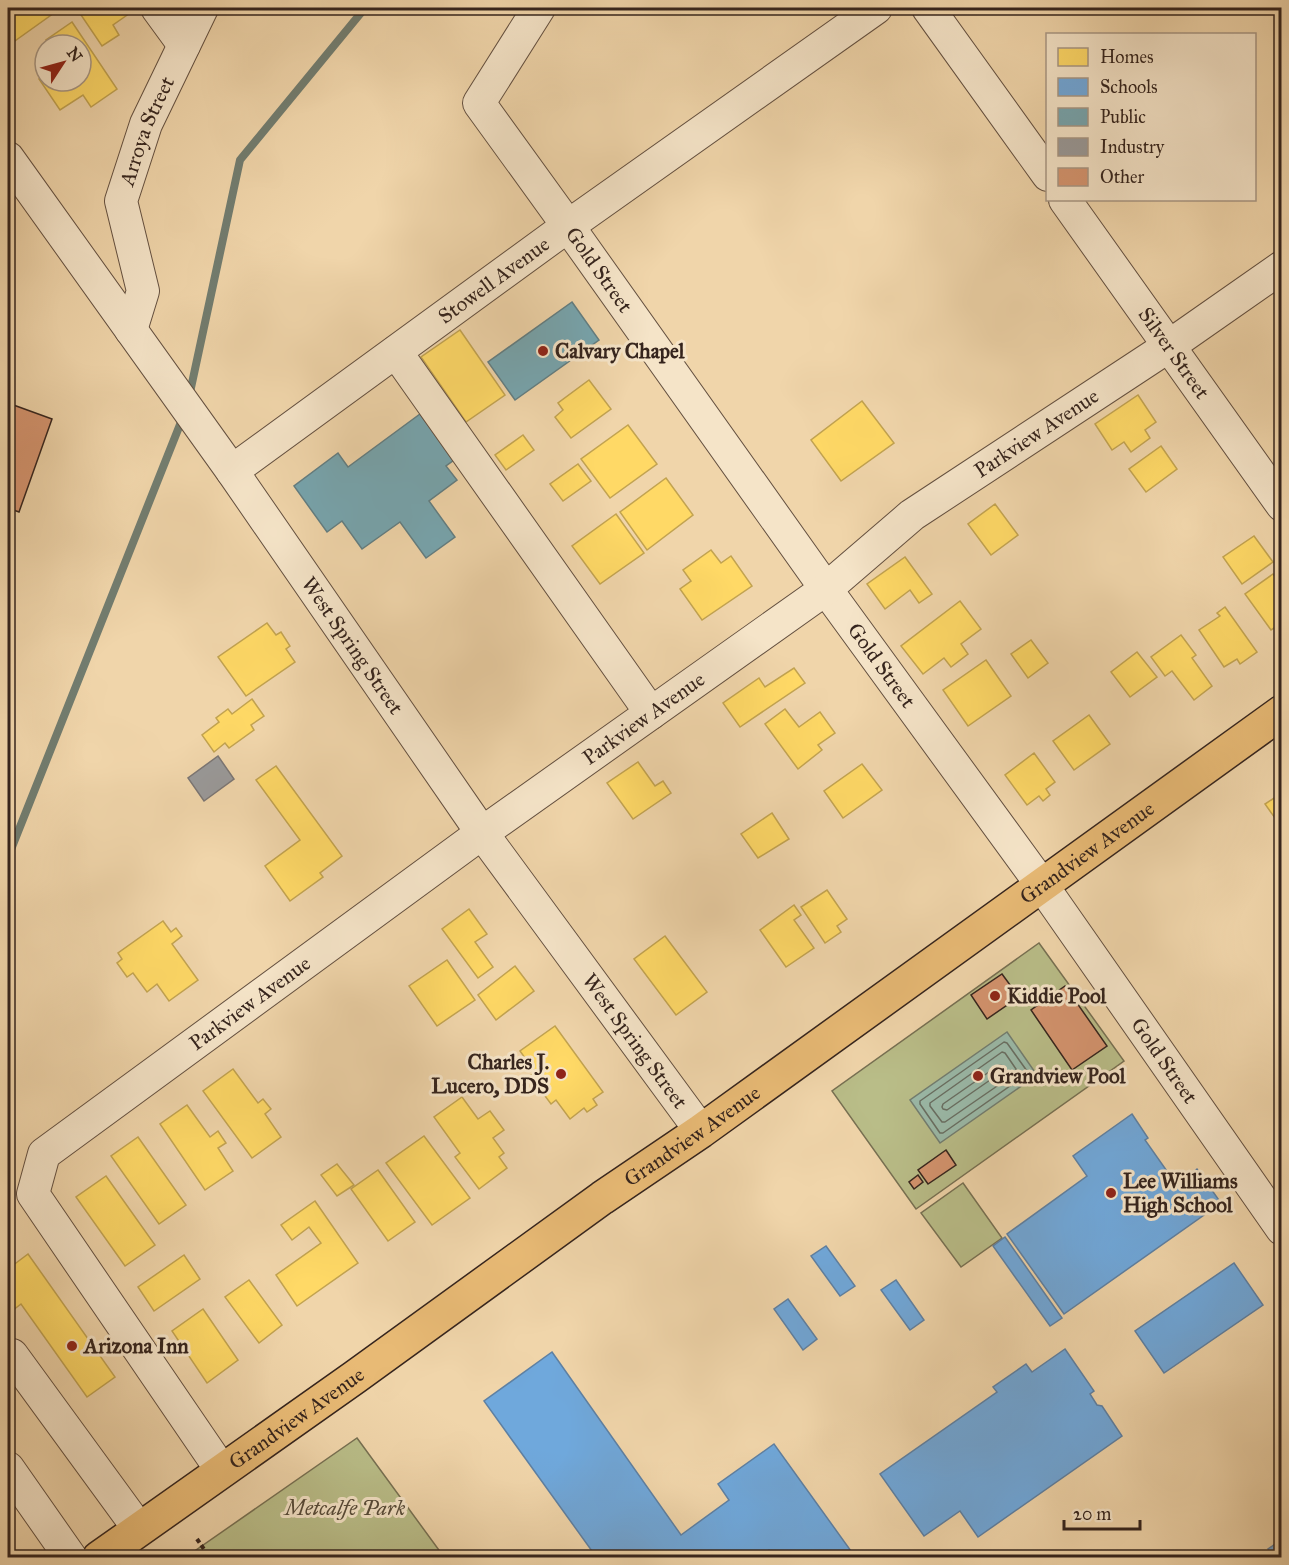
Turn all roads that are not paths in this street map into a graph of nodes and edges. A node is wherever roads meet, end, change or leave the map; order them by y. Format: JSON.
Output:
{"nodes":[{"id":1,"x":157,"y":8,"type":"edge"},
{"id":2,"x":202,"y":8,"type":"edge"},
{"id":3,"x":538,"y":8,"type":"edge"},
{"id":4,"x":876,"y":8,"type":"edge"},
{"id":5,"x":928,"y":8,"type":"edge"},
{"id":6,"x":184,"y":45,"type":"junction"},
{"id":7,"x":8,"y":158,"type":"edge"},
{"id":8,"x":1046,"y":174,"type":"edge"},
{"id":9,"x":1066,"y":201,"type":"edge"},
{"id":10,"x":568,"y":226,"type":"junction"},
{"id":11,"x":1281,"y":267,"type":"edge"},
{"id":12,"x":131,"y":330,"type":"junction"},
{"id":13,"x":1169,"y":346,"type":"junction"},
{"id":14,"x":396,"y":351,"type":"junction"},
{"id":15,"x":232,"y":471,"type":"junction"},
{"id":16,"x":1281,"y":505,"type":"edge"},
{"id":17,"x":826,"y":589,"type":"junction"},
{"id":18,"x":1281,"y":712,"type":"edge"},
{"id":19,"x":651,"y":713,"type":"junction"},
{"id":20,"x":482,"y":833,"type":"junction"},
{"id":21,"x":1041,"y":884,"type":"junction"},
{"id":22,"x":701,"y":1131,"type":"junction"},
{"id":23,"x":1281,"y":1229,"type":"edge"},
{"id":24,"x":8,"y":1359,"type":"edge"},
{"id":25,"x":8,"y":1468,"type":"edge"},
{"id":26,"x":222,"y":1471,"type":"junction"},
{"id":27,"x":139,"y":1529,"type":"junction"},
{"id":28,"x":71,"y":1557,"type":"edge"},
{"id":29,"x":99,"y":1557,"type":"edge"}],
"edges":[{"from":1,"to":6,"type":"street"},
{"from":2,"to":6,"type":"street","name":"Arroya Street"},
{"from":3,"to":10,"type":"street","name":"Gold Street"},
{"from":4,"to":10,"type":"street","name":"Stowell Avenue"},
{"from":5,"to":8,"type":"street"},
{"from":6,"to":12,"type":"street","name":"Arroya Street"},
{"from":7,"to":12,"type":"street","name":"West Spring Street"},
{"from":9,"to":13,"type":"street","name":"Silver Street"},
{"from":10,"to":14,"type":"street","name":"Stowell Avenue"},
{"from":10,"to":17,"type":"street","name":"Gold Street"},
{"from":11,"to":13,"type":"street","name":"Parkview Avenue"},
{"from":12,"to":15,"type":"street","name":"West Spring Street"},
{"from":13,"to":16,"type":"street","name":"Silver Street"},
{"from":13,"to":17,"type":"street","name":"Parkview Avenue"},
{"from":14,"to":15,"type":"street","name":"Stowell Avenue"},
{"from":14,"to":19,"type":"street"},
{"from":15,"to":20,"type":"street","name":"West Spring Street"},
{"from":17,"to":19,"type":"street","name":"Parkview Avenue"},
{"from":17,"to":21,"type":"street","name":"Gold Street"},
{"from":18,"to":21,"type":"main road","name":"Grandview Avenue"},
{"from":19,"to":20,"type":"street","name":"Parkview Avenue"},
{"from":20,"to":22,"type":"street","name":"West Spring Street"},
{"from":20,"to":26,"type":"street","name":"Parkview Avenue"},
{"from":21,"to":22,"type":"main road","name":"Grandview Avenue"},
{"from":21,"to":23,"type":"street","name":"Gold Street"},
{"from":22,"to":26,"type":"main road","name":"Grandview Avenue"},
{"from":24,"to":27,"type":"street"},
{"from":25,"to":28,"type":"street"},
{"from":26,"to":27,"type":"main road","name":"Grandview Avenue"},
{"from":27,"to":29,"type":"main road","name":"Grandview Avenue"}]}
